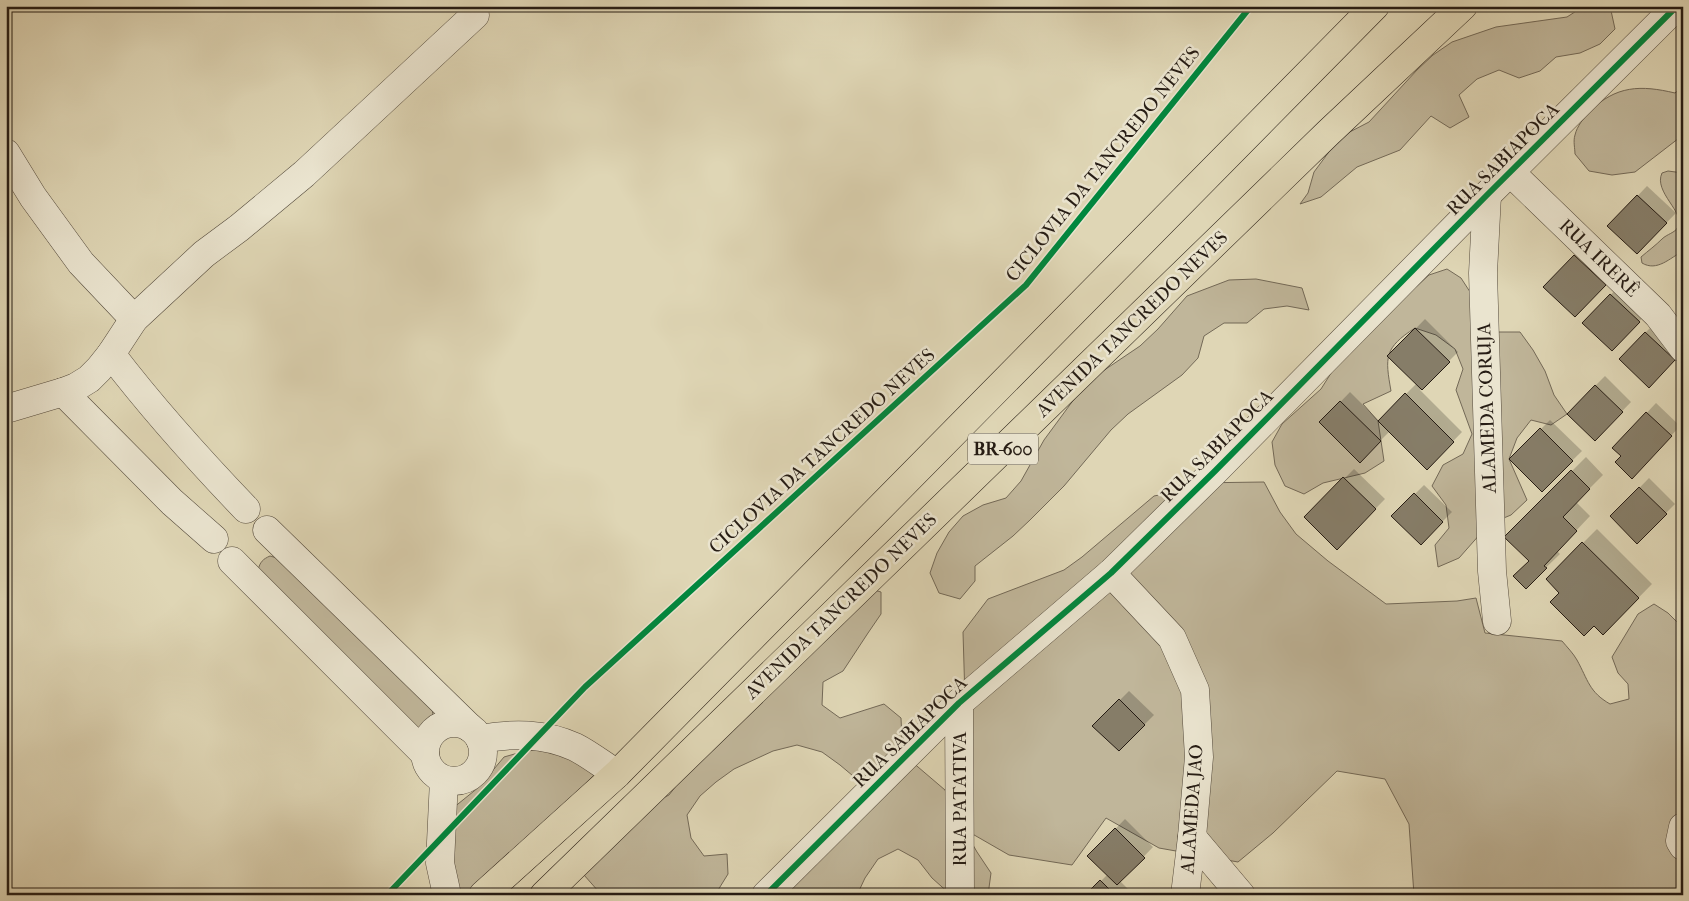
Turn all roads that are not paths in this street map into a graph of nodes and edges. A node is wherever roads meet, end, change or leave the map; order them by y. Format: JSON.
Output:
{"nodes":[{"id":1,"x":1375,"y":6,"type":"edge"},
{"id":2,"x":1463,"y":6,"type":"edge"},
{"id":3,"x":1677,"y":6,"type":"edge"},
{"id":4,"x":475,"y":15,"type":"dead end"},
{"id":5,"x":6,"y":153,"type":"edge"},
{"id":6,"x":1510,"y":172,"type":"junction"},
{"id":7,"x":1486,"y":196,"type":"junction"},
{"id":8,"x":134,"y":319,"type":"junction"},
{"id":9,"x":1683,"y":348,"type":"edge"},
{"id":10,"x":111,"y":354,"type":"junction"},
{"id":11,"x":62,"y":392,"type":"junction"},
{"id":12,"x":6,"y":409,"type":"edge"},
{"id":13,"x":246,"y":509,"type":"junction"},
{"id":14,"x":267,"y":530,"type":"junction"},
{"id":15,"x":214,"y":539,"type":"junction"},
{"id":16,"x":232,"y":560,"type":"junction"},
{"id":17,"x":1111,"y":573,"type":"junction"},
{"id":18,"x":1497,"y":621,"type":"dead end"},
{"id":19,"x":959,"y":703,"type":"junction"},
{"id":20,"x":475,"y":733,"type":"junction"},
{"id":21,"x":424,"y":754,"type":"junction"},
{"id":22,"x":617,"y":774,"type":"junction"},
{"id":23,"x":444,"y":780,"type":"junction"},
{"id":24,"x":1683,"y":827,"type":"edge"},
{"id":25,"x":1192,"y":837,"type":"junction"},
{"id":26,"x":1683,"y":846,"type":"edge"},
{"id":27,"x":774,"y":891,"type":"edge"},
{"id":28,"x":447,"y":895,"type":"edge"},
{"id":29,"x":482,"y":895,"type":"edge"},
{"id":30,"x":544,"y":895,"type":"edge"},
{"id":31,"x":960,"y":895,"type":"edge"},
{"id":32,"x":1185,"y":895,"type":"edge"},
{"id":33,"x":1241,"y":895,"type":"edge"}],
"edges":[{"from":1,"to":22,"type":"main road","name":"AVENIDA TANCREDO NEVES","number":"BR-600"},
{"from":2,"to":30,"type":"main road","name":"AVENIDA TANCREDO NEVES","number":"BR-600"},
{"from":3,"to":6,"type":"street","name":"RUA SABIAPOCA"},
{"from":4,"to":8,"type":"street"},
{"from":5,"to":8,"type":"street"},
{"from":6,"to":7,"type":"street","name":"RUA SABIAPOCA"},
{"from":6,"to":9,"type":"street","name":"RUA IRERÊ"},
{"from":7,"to":17,"type":"street","name":"RUA SABIAPOCA"},
{"from":7,"to":18,"type":"street","name":"ALAMEDA CORUJA"},
{"from":8,"to":10,"type":"street"},
{"from":10,"to":11,"type":"street"},
{"from":10,"to":13,"type":"street"},
{"from":11,"to":12,"type":"street"},
{"from":11,"to":15,"type":"street"},
{"from":13,"to":14,"type":"street"},
{"from":13,"to":15,"type":"street"},
{"from":14,"to":16,"type":"street"},
{"from":14,"to":20,"type":"street"},
{"from":15,"to":16,"type":"street"},
{"from":16,"to":21,"type":"street"},
{"from":17,"to":19,"type":"street","name":"RUA SABIAPOCA"},
{"from":17,"to":25,"type":"street","name":"ALAMEDA JAO"},
{"from":19,"to":27,"type":"street","name":"RUA SABIAPOCA"},
{"from":19,"to":31,"type":"street","name":"RUA PATATIVA"},
{"from":20,"to":21,"type":"street"},
{"from":20,"to":22,"type":"street"},
{"from":20,"to":23,"type":"street"},
{"from":21,"to":23,"type":"street"},
{"from":22,"to":29,"type":"main road","name":"AVENIDA TANCREDO NEVES","number":"BR-600"},
{"from":23,"to":28,"type":"street"},
{"from":24,"to":26,"type":"street"},
{"from":25,"to":32,"type":"street","name":"ALAMEDA JAO"},
{"from":25,"to":33,"type":"street"}]}
